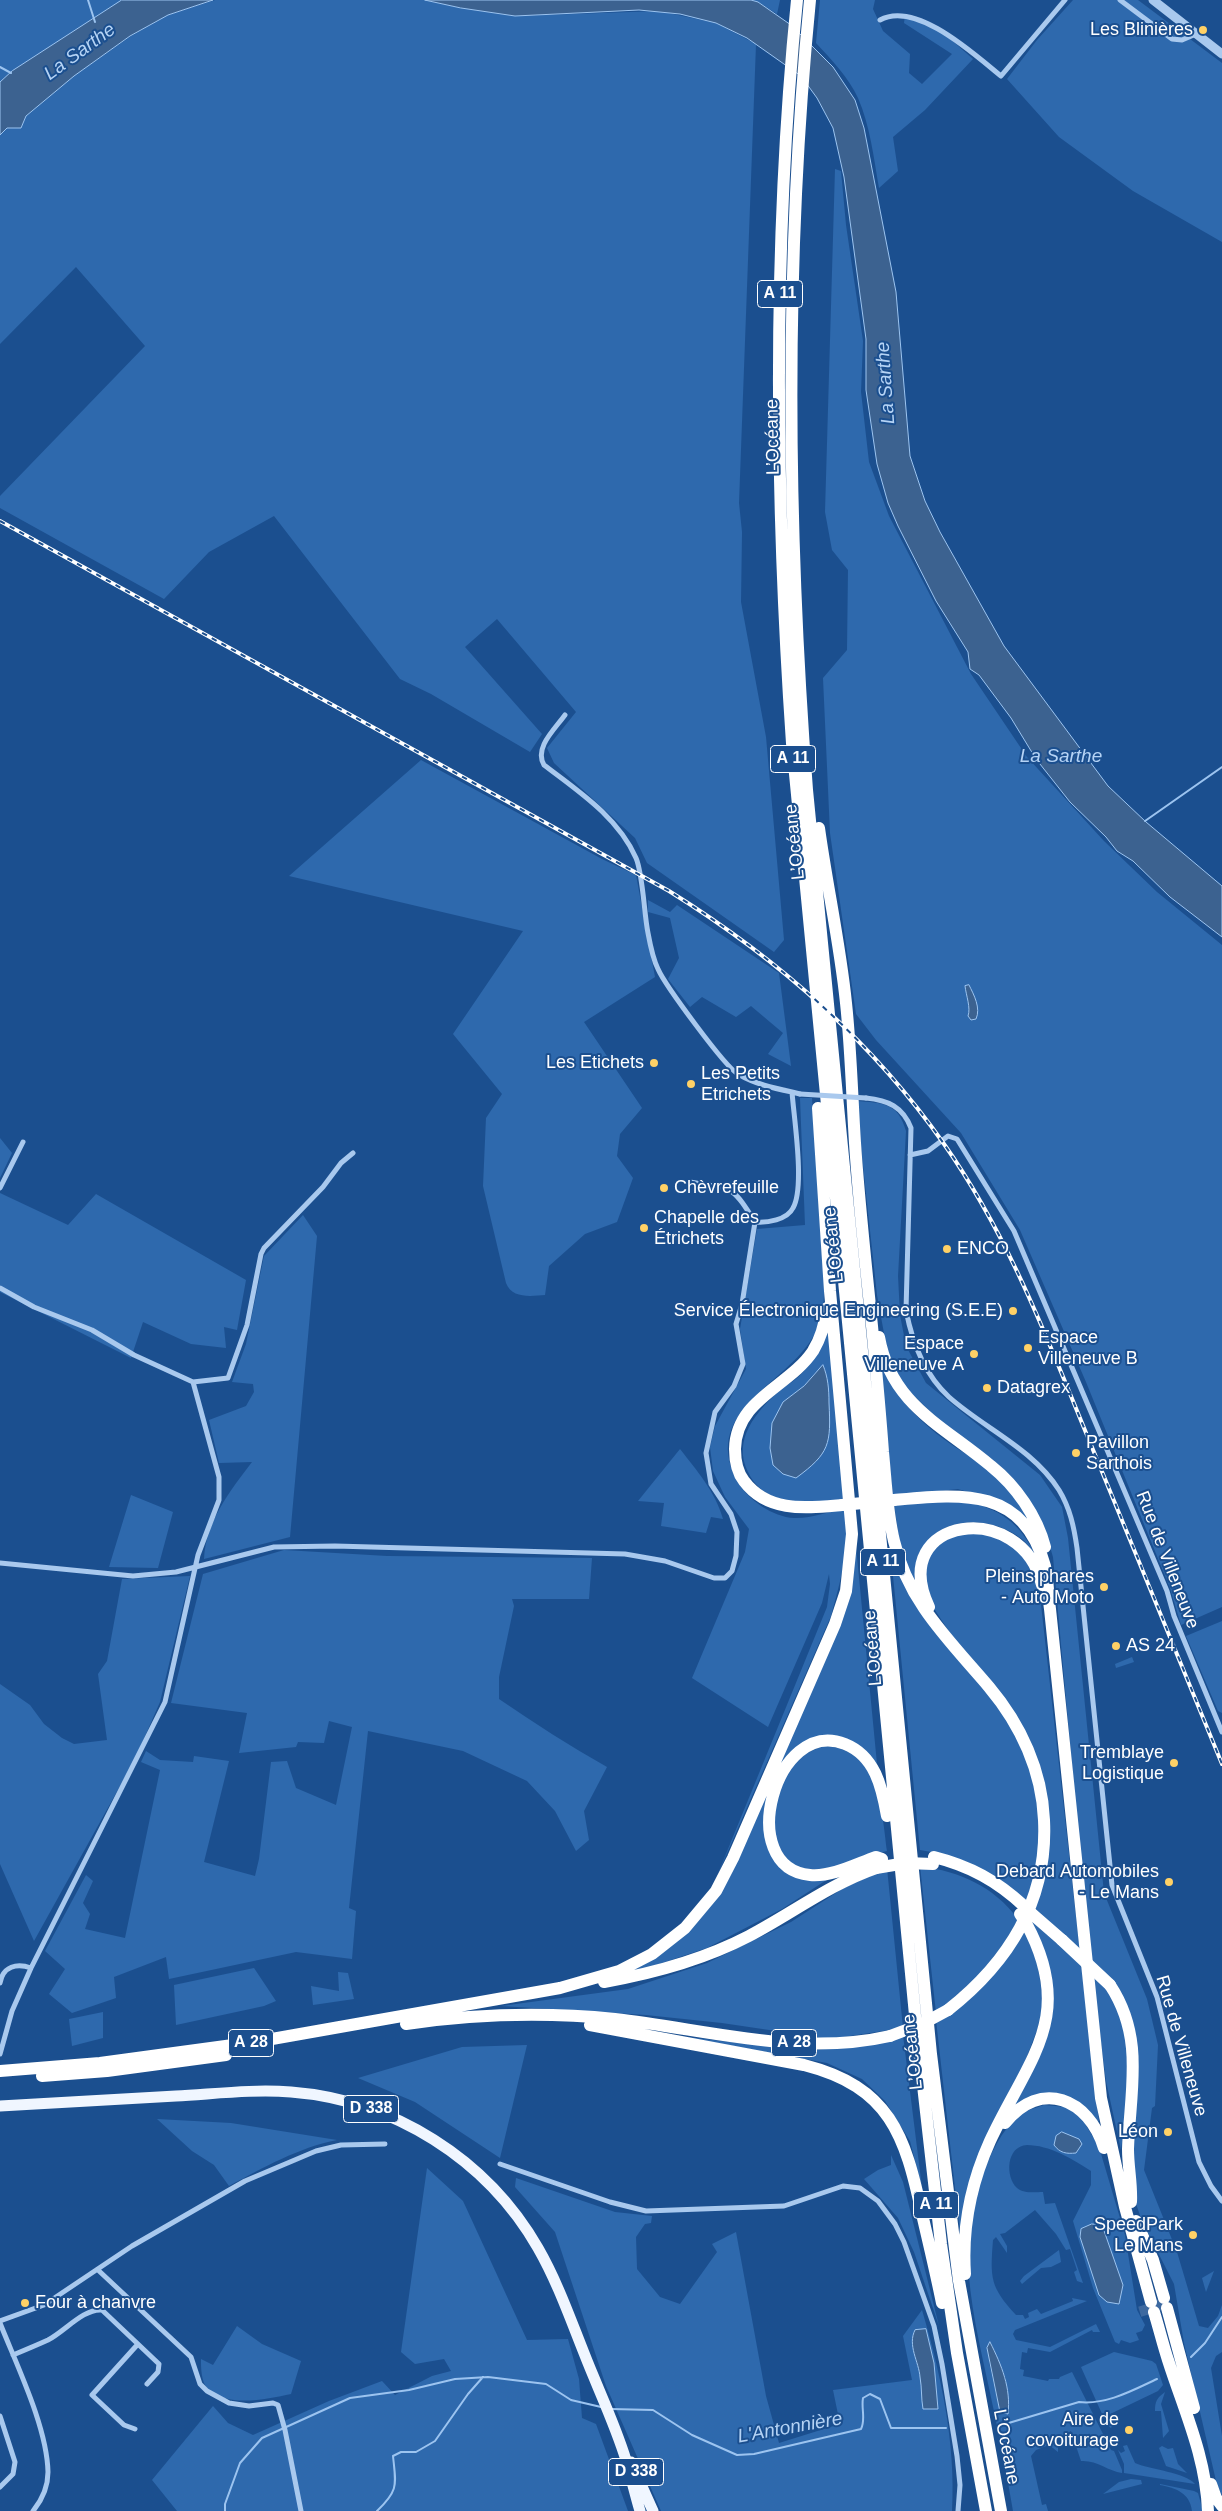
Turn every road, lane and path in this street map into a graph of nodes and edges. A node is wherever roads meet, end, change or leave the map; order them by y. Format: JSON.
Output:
{"nodes":[{"id":1,"x":810,"y":0,"type":"edge"},
{"id":2,"x":1065,"y":0,"type":"edge"},
{"id":3,"x":1120,"y":0,"type":"edge"},
{"id":4,"x":1153,"y":0,"type":"edge"},
{"id":5,"x":796,"y":5,"type":"edge"},
{"id":6,"x":880,"y":20,"type":"dead end"},
{"id":7,"x":1196,"y":34,"type":"junction"},
{"id":8,"x":1222,"y":54,"type":"edge"},
{"id":9,"x":787,"y":552,"type":"junction"},
{"id":10,"x":564,"y":715,"type":"dead end"},
{"id":11,"x":807,"y":790,"type":"junction"},
{"id":12,"x":822,"y":1064,"type":"junction"},
{"id":13,"x":792,"y":1092,"type":"junction"},
{"id":14,"x":23,"y":1142,"type":"dead end"},
{"id":15,"x":352,"y":1153,"type":"dead end"},
{"id":16,"x":910,"y":1155,"type":"junction"},
{"id":17,"x":690,"y":1182,"type":"dead end"},
{"id":18,"x":0,"y":1188,"type":"edge"},
{"id":19,"x":755,"y":1222,"type":"junction"},
{"id":20,"x":864,"y":1249,"type":"junction"},
{"id":21,"x":0,"y":1288,"type":"edge"},
{"id":22,"x":830,"y":1291,"type":"junction"},
{"id":23,"x":193,"y":1382,"type":"junction"},
{"id":24,"x":0,"y":1563,"type":"edge"},
{"id":25,"x":196,"y":1567,"type":"junction"},
{"id":26,"x":952,"y":1646,"type":"junction"},
{"id":27,"x":1058,"y":1684,"type":"junction"},
{"id":28,"x":1222,"y":1732,"type":"edge"},
{"id":29,"x":877,"y":1862,"type":"junction"},
{"id":30,"x":900,"y":1882,"type":"junction"},
{"id":31,"x":1025,"y":1914,"type":"junction"},
{"id":32,"x":31,"y":1968,"type":"junction"},
{"id":33,"x":0,"y":1982,"type":"edge"},
{"id":34,"x":560,"y":1988,"type":"junction"},
{"id":35,"x":482,"y":2016,"type":"junction"},
{"id":36,"x":0,"y":2054,"type":"edge"},
{"id":37,"x":0,"y":2071,"type":"edge"},
{"id":38,"x":0,"y":2079,"type":"edge"},
{"id":39,"x":0,"y":2106,"type":"edge"},
{"id":40,"x":385,"y":2144,"type":"dead end"},
{"id":41,"x":500,"y":2164,"type":"dead end"},
{"id":42,"x":981,"y":2164,"type":"junction"},
{"id":43,"x":1222,"y":2201,"type":"edge"},
{"id":44,"x":1128,"y":2206,"type":"junction"},
{"id":45,"x":98,"y":2270,"type":"junction"},
{"id":46,"x":1157,"y":2306,"type":"junction"},
{"id":47,"x":0,"y":2322,"type":"edge"},
{"id":48,"x":968,"y":2334,"type":"junction"},
{"id":49,"x":138,"y":2344,"type":"junction"},
{"id":50,"x":957,"y":2353,"type":"junction"},
{"id":51,"x":13,"y":2355,"type":"junction"},
{"id":52,"x":147,"y":2384,"type":"dead end"},
{"id":53,"x":0,"y":2416,"type":"edge"},
{"id":54,"x":135,"y":2429,"type":"dead end"},
{"id":55,"x":616,"y":2434,"type":"junction"},
{"id":56,"x":626,"y":2460,"type":"junction"},
{"id":57,"x":0,"y":2487,"type":"edge"},
{"id":58,"x":1222,"y":2506,"type":"edge"},
{"id":59,"x":34,"y":2511,"type":"edge"},
{"id":60,"x":301,"y":2511,"type":"edge"},
{"id":61,"x":640,"y":2511,"type":"edge"},
{"id":62,"x":647,"y":2511,"type":"edge"},
{"id":63,"x":653,"y":2511,"type":"edge"},
{"id":64,"x":958,"y":2511,"type":"edge"},
{"id":65,"x":986,"y":2511,"type":"edge"},
{"id":66,"x":1001,"y":2511,"type":"edge"},
{"id":67,"x":1208,"y":2511,"type":"edge"}],
"edges":[{"from":1,"to":9,"type":"highway","name":"L’Océane","number":"A 11"},
{"from":2,"to":6,"type":"street"},
{"from":3,"to":7,"type":"street"},
{"from":4,"to":7,"type":"street"},
{"from":5,"to":9,"type":"highway","name":"L’Océane","number":"A 11"},
{"from":7,"to":8,"type":"street"},
{"from":9,"to":11,"type":"highway","name":"L’Océane","number":"A 11"},
{"from":9,"to":12,"type":"highway","name":"L’Océane","number":"A 11"},
{"from":10,"to":13,"type":"street","name":"Rue de Villeneuve"},
{"from":11,"to":20,"type":"highway"},
{"from":11,"to":48,"type":"highway","name":"L’Océane","number":"A 11"},
{"from":12,"to":22,"type":"highway"},
{"from":12,"to":30,"type":"highway","name":"L’Océane","number":"A 11"},
{"from":13,"to":16,"type":"street","name":"Rue de Villeneuve","bridge":true},
{"from":13,"to":19,"type":"street"},
{"from":14,"to":18,"type":"street"},
{"from":15,"to":23,"type":"street"},
{"from":16,"to":28,"type":"street","name":"Rue de Villeneuve"},
{"from":16,"to":43,"type":"street","name":"Rue de Villeneuve"},
{"from":17,"to":19,"type":"street"},
{"from":19,"to":25,"type":"street"},
{"from":20,"to":26,"type":"highway"},
{"from":20,"to":27,"type":"highway"},
{"from":21,"to":23,"type":"street"},
{"from":22,"to":27,"type":"highway","bridge":true},
{"from":22,"to":34,"type":"highway"},
{"from":23,"to":25,"type":"street"},
{"from":24,"to":25,"type":"street"},
{"from":25,"to":32,"type":"street"},
{"from":26,"to":27,"type":"highway"},
{"from":26,"to":35,"type":"highway","number":"A 28","bridge":true},
{"from":27,"to":44,"type":"highway"},
{"from":29,"to":30,"type":"highway"},
{"from":29,"to":31,"type":"highway","bridge":true},
{"from":29,"to":34,"type":"highway","number":"A 28"},
{"from":30,"to":50,"type":"highway","name":"L’Océane","number":"A 11"},
{"from":31,"to":42,"type":"highway"},
{"from":31,"to":44,"type":"highway","bridge":true},
{"from":32,"to":33,"type":"street"},
{"from":32,"to":36,"type":"street"},
{"from":34,"to":37,"type":"highway","number":"A 28"},
{"from":35,"to":38,"type":"highway","number":"A 28"},
{"from":35,"to":50,"type":"highway"},
{"from":39,"to":55,"type":"main road","number":"D 338"},
{"from":40,"to":45,"type":"street"},
{"from":41,"to":64,"type":"street"},
{"from":42,"to":44,"type":"highway"},
{"from":42,"to":48,"type":"highway"},
{"from":44,"to":46,"type":"highway"},
{"from":45,"to":47,"type":"street"},
{"from":45,"to":60,"type":"street"},
{"from":46,"to":58,"type":"highway"},
{"from":46,"to":67,"type":"highway"},
{"from":47,"to":51,"type":"street"},
{"from":48,"to":66,"type":"highway","name":"L’Océane","number":"A 11"},
{"from":49,"to":51,"type":"street"},
{"from":49,"to":52,"type":"street"},
{"from":49,"to":54,"type":"street"},
{"from":50,"to":65,"type":"highway","name":"L’Océane","number":"A 11"},
{"from":51,"to":59,"type":"street"},
{"from":53,"to":57,"type":"street"},
{"from":55,"to":56,"type":"main road","number":"D 338"},
{"from":55,"to":63,"type":"main road","number":"D 338"},
{"from":56,"to":61,"type":"main road","number":"D 338"},
{"from":56,"to":62,"type":"main road","number":"D 338"}]}
